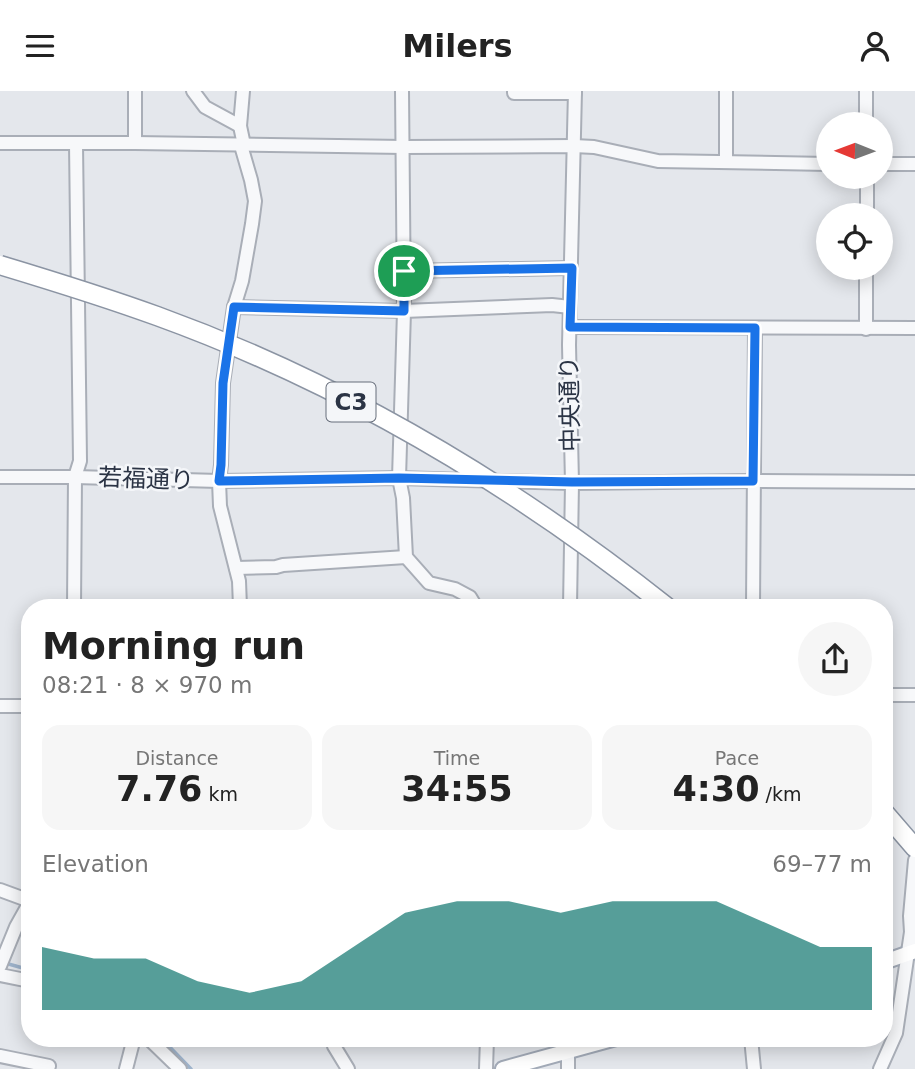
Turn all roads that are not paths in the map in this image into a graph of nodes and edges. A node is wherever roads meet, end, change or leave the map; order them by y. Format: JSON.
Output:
{"nodes":[{"id":1,"x":135,"y":91,"type":"edge"},
{"id":2,"x":193,"y":91,"type":"edge"},
{"id":3,"x":243,"y":91,"type":"edge"},
{"id":4,"x":402,"y":91,"type":"edge"},
{"id":5,"x":514,"y":91,"type":"edge"},
{"id":6,"x":726,"y":91,"type":"edge"},
{"id":7,"x":866,"y":91,"type":"edge"},
{"id":8,"x":575,"y":92,"type":"edge"},
{"id":9,"x":866,"y":112,"type":"edge"},
{"id":10,"x":240,"y":125,"type":"junction"},
{"id":11,"x":0,"y":143,"type":"edge"},
{"id":12,"x":135,"y":143,"type":"junction"},
{"id":13,"x":76,"y":144,"type":"junction"},
{"id":14,"x":244,"y":145,"type":"junction"},
{"id":15,"x":574,"y":146,"type":"junction"},
{"id":16,"x":404,"y":148,"type":"junction"},
{"id":17,"x":726,"y":162,"type":"junction"},
{"id":18,"x":816,"y":164,"type":"edge"},
{"id":19,"x":893,"y":164,"type":"edge"},
{"id":20,"x":915,"y":164,"type":"edge"},
{"id":21,"x":0,"y":265,"type":"edge"},
{"id":22,"x":572,"y":268,"type":"junction"},
{"id":23,"x":404,"y":271,"type":"junction"},
{"id":24,"x":866,"y":280,"type":"edge"},
{"id":25,"x":234,"y":307,"type":"junction"},
{"id":26,"x":570,"y":307,"type":"junction"},
{"id":27,"x":404,"y":311,"type":"junction"},
{"id":28,"x":570,"y":327,"type":"junction"},
{"id":29,"x":755,"y":328,"type":"junction"},
{"id":30,"x":915,"y":328,"type":"edge"},
{"id":31,"x":866,"y":329,"type":"junction"},
{"id":32,"x":0,"y":477,"type":"edge"},
{"id":33,"x":75,"y":477,"type":"junction"},
{"id":34,"x":399,"y":478,"type":"junction"},
{"id":35,"x":219,"y":481,"type":"junction"},
{"id":36,"x":753,"y":481,"type":"junction"},
{"id":37,"x":572,"y":482,"type":"junction"},
{"id":38,"x":915,"y":482,"type":"edge"},
{"id":39,"x":406,"y":557,"type":"junction"},
{"id":40,"x":236,"y":568,"type":"junction"},
{"id":41,"x":75,"y":599,"type":"edge"},
{"id":42,"x":240,"y":599,"type":"edge"},
{"id":43,"x":471,"y":599,"type":"edge"},
{"id":44,"x":570,"y":599,"type":"edge"},
{"id":45,"x":657,"y":599,"type":"edge"},
{"id":46,"x":753,"y":599,"type":"edge"},
{"id":47,"x":893,"y":695,"type":"edge"},
{"id":48,"x":915,"y":695,"type":"edge"},
{"id":49,"x":0,"y":706,"type":"edge"},
{"id":50,"x":21,"y":706,"type":"edge"},
{"id":51,"x":893,"y":822,"type":"edge"},
{"id":52,"x":915,"y":848,"type":"edge"},
{"id":53,"x":915,"y":860,"type":"edge"},
{"id":54,"x":0,"y":890,"type":"edge"},
{"id":55,"x":21,"y":898,"type":"edge"},
{"id":56,"x":914,"y":903,"type":"edge"},
{"id":57,"x":21,"y":918,"type":"edge"},
{"id":58,"x":911,"y":953,"type":"edge"},
{"id":59,"x":893,"y":959,"type":"edge"},
{"id":60,"x":0,"y":966,"type":"edge"},
{"id":61,"x":0,"y":975,"type":"edge"},
{"id":62,"x":21,"y":979,"type":"edge"},
{"id":63,"x":893,"y":1023,"type":"edge"},
{"id":64,"x":898,"y":1024,"type":"junction"},
{"id":65,"x":893,"y":1040,"type":"edge"},
{"id":66,"x":132,"y":1047,"type":"edge"},
{"id":67,"x":158,"y":1047,"type":"edge"},
{"id":68,"x":334,"y":1047,"type":"edge"},
{"id":69,"x":487,"y":1047,"type":"edge"},
{"id":70,"x":563,"y":1047,"type":"edge"},
{"id":71,"x":568,"y":1047,"type":"edge"},
{"id":72,"x":752,"y":1047,"type":"edge"},
{"id":73,"x":890,"y":1047,"type":"edge"},
{"id":74,"x":0,"y":1056,"type":"edge"},
{"id":75,"x":49,"y":1066,"type":"dead end"},
{"id":76,"x":126,"y":1069,"type":"edge"},
{"id":77,"x":180,"y":1069,"type":"edge"},
{"id":78,"x":348,"y":1069,"type":"edge"},
{"id":79,"x":486,"y":1069,"type":"edge"},
{"id":80,"x":503,"y":1069,"type":"edge"},
{"id":81,"x":568,"y":1069,"type":"edge"},
{"id":82,"x":754,"y":1069,"type":"edge"},
{"id":83,"x":880,"y":1069,"type":"edge"}],
"edges":[{"from":1,"to":12,"type":"street"},
{"from":2,"to":10,"type":"street"},
{"from":3,"to":10,"type":"street"},
{"from":4,"to":16,"type":"street"},
{"from":5,"to":8,"type":"street"},
{"from":6,"to":17,"type":"street"},
{"from":7,"to":9,"type":"street"},
{"from":8,"to":15,"type":"street"},
{"from":10,"to":14,"type":"street"},
{"from":11,"to":13,"type":"street"},
{"from":12,"to":13,"type":"street"},
{"from":12,"to":14,"type":"street"},
{"from":13,"to":33,"type":"street"},
{"from":14,"to":16,"type":"street"},
{"from":14,"to":25,"type":"street"},
{"from":15,"to":16,"type":"street"},
{"from":15,"to":17,"type":"street"},
{"from":15,"to":22,"type":"street"},
{"from":16,"to":23,"type":"street"},
{"from":17,"to":18,"type":"street"},
{"from":19,"to":20,"type":"street"},
{"from":21,"to":45,"type":"highway","number":"C3","bridge":true},
{"from":22,"to":23,"type":"street"},
{"from":22,"to":26,"type":"street"},
{"from":23,"to":27,"type":"street"},
{"from":24,"to":31,"type":"street"},
{"from":25,"to":27,"type":"street"},
{"from":25,"to":35,"type":"street"},
{"from":26,"to":27,"type":"street"},
{"from":26,"to":28,"type":"street","name":"中央通り"},
{"from":27,"to":34,"type":"street"},
{"from":28,"to":29,"type":"street"},
{"from":28,"to":37,"type":"street","name":"中央通り"},
{"from":29,"to":31,"type":"street"},
{"from":29,"to":36,"type":"street"},
{"from":30,"to":31,"type":"street"},
{"from":32,"to":33,"type":"street","name":"若福通り"},
{"from":33,"to":35,"type":"street","name":"若福通り"},
{"from":33,"to":41,"type":"street"},
{"from":34,"to":35,"type":"street","name":"若福通り"},
{"from":34,"to":37,"type":"street","name":"若福通り"},
{"from":34,"to":39,"type":"street"},
{"from":35,"to":40,"type":"street"},
{"from":36,"to":37,"type":"street","name":"若福通り"},
{"from":36,"to":38,"type":"street","name":"若福通り"},
{"from":36,"to":46,"type":"street"},
{"from":37,"to":44,"type":"street","name":"中央通り"},
{"from":39,"to":40,"type":"street"},
{"from":39,"to":43,"type":"street"},
{"from":40,"to":42,"type":"street"},
{"from":47,"to":48,"type":"street"},
{"from":49,"to":50,"type":"street"},
{"from":51,"to":52,"type":"highway"},
{"from":53,"to":56,"type":"street"},
{"from":54,"to":55,"type":"street"},
{"from":56,"to":58,"type":"street"},
{"from":57,"to":60,"type":"street"},
{"from":58,"to":59,"type":"main road"},
{"from":58,"to":64,"type":"street"},
{"from":61,"to":62,"type":"street"},
{"from":63,"to":64,"type":"street"},
{"from":64,"to":65,"type":"street"},
{"from":66,"to":76,"type":"street"},
{"from":67,"to":77,"type":"street"},
{"from":68,"to":78,"type":"street"},
{"from":69,"to":79,"type":"street"},
{"from":70,"to":80,"type":"main road"},
{"from":71,"to":81,"type":"street"},
{"from":72,"to":82,"type":"street"},
{"from":73,"to":83,"type":"street"},
{"from":74,"to":75,"type":"street"}]}
